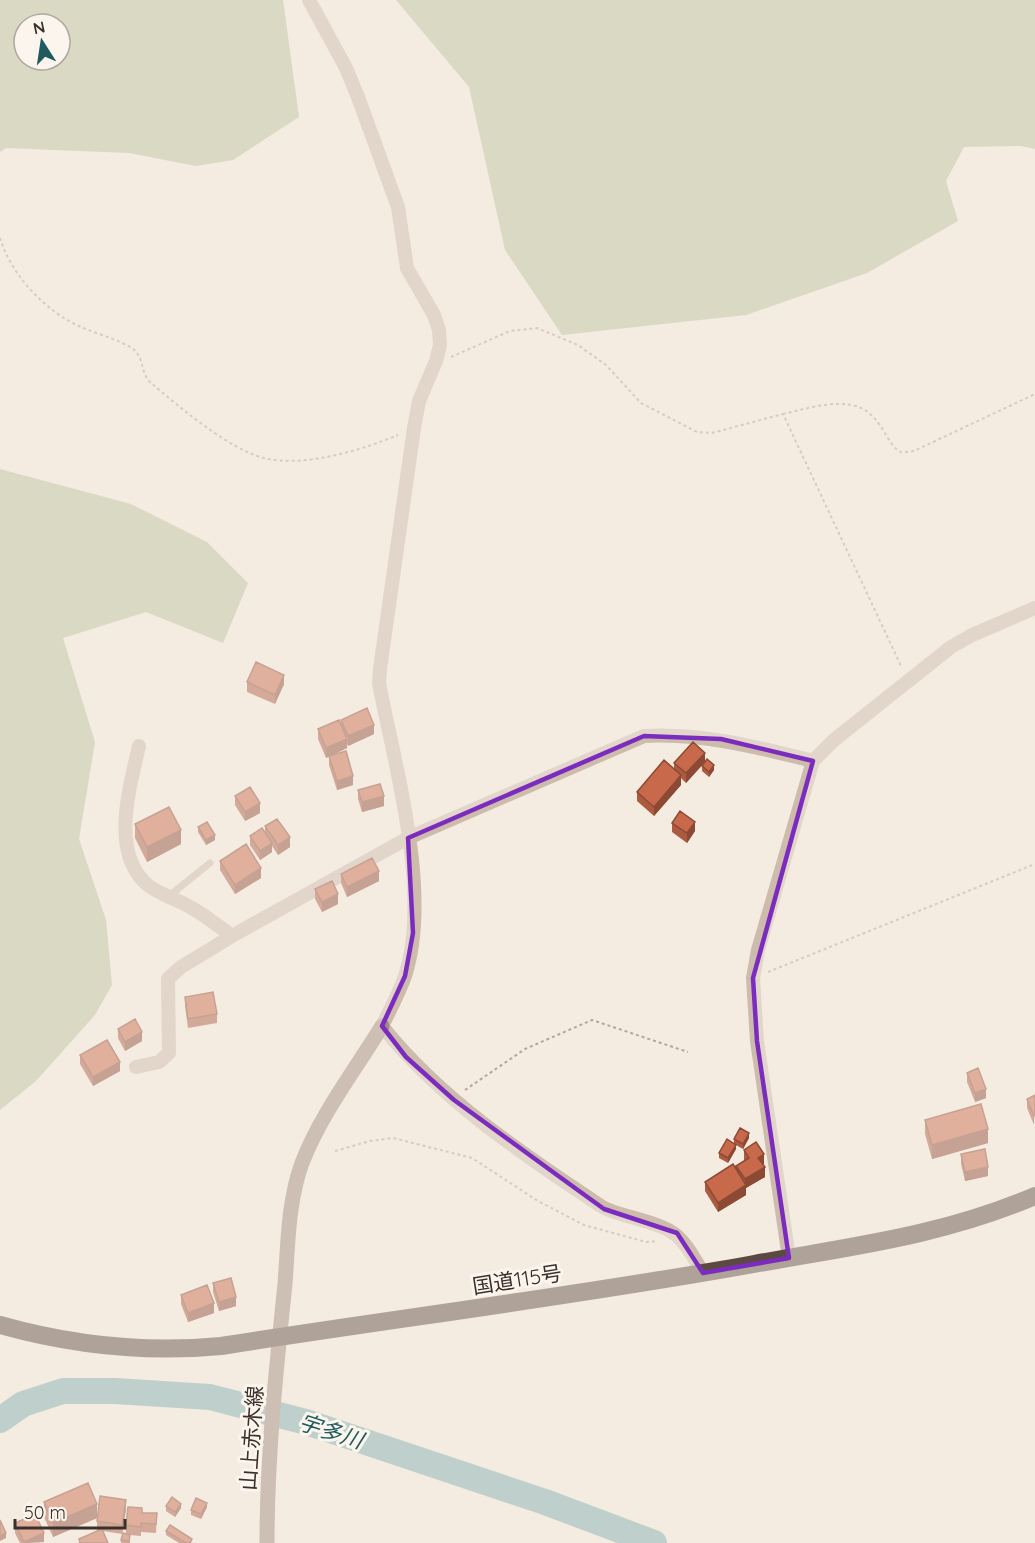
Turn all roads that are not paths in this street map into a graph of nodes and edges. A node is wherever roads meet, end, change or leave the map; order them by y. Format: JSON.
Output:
{"nodes":[{"id":1,"x":309,"y":0,"type":"edge"},
{"id":2,"x":1035,"y":608,"type":"edge"},
{"id":3,"x":139,"y":746,"type":"dead end"},
{"id":4,"x":813,"y":761,"type":"junction"},
{"id":5,"x":408,"y":838,"type":"junction"},
{"id":6,"x":210,"y":863,"type":"dead end"},
{"id":7,"x":168,"y":896,"type":"junction"},
{"id":8,"x":232,"y":936,"type":"junction"},
{"id":9,"x":382,"y":1026,"type":"junction"},
{"id":10,"x":136,"y":1068,"type":"dead end"},
{"id":11,"x":1035,"y":1196,"type":"edge"},
{"id":12,"x":789,"y":1258,"type":"junction"},
{"id":13,"x":703,"y":1273,"type":"junction"},
{"id":14,"x":0,"y":1325,"type":"edge"},
{"id":15,"x":279,"y":1343,"type":"junction"},
{"id":16,"x":267,"y":1543,"type":"edge"}],
"edges":[{"from":1,"to":5,"type":"street"},
{"from":2,"to":4,"type":"street"},
{"from":3,"to":7,"type":"street"},
{"from":4,"to":5,"type":"street"},
{"from":4,"to":12,"type":"street"},
{"from":5,"to":8,"type":"street"},
{"from":5,"to":9,"type":"street"},
{"from":6,"to":7,"type":"lane"},
{"from":7,"to":8,"type":"street"},
{"from":8,"to":10,"type":"street"},
{"from":9,"to":13,"type":"street"},
{"from":9,"to":15,"type":"street","name":"山上赤木線"},
{"from":11,"to":12,"type":"highway","name":"国道115号"},
{"from":12,"to":13,"type":"highway","name":"国道115号"},
{"from":13,"to":15,"type":"highway","name":"国道115号"},
{"from":14,"to":15,"type":"highway","name":"国道115号"},
{"from":15,"to":16,"type":"street","name":"山上赤木線"}]}
